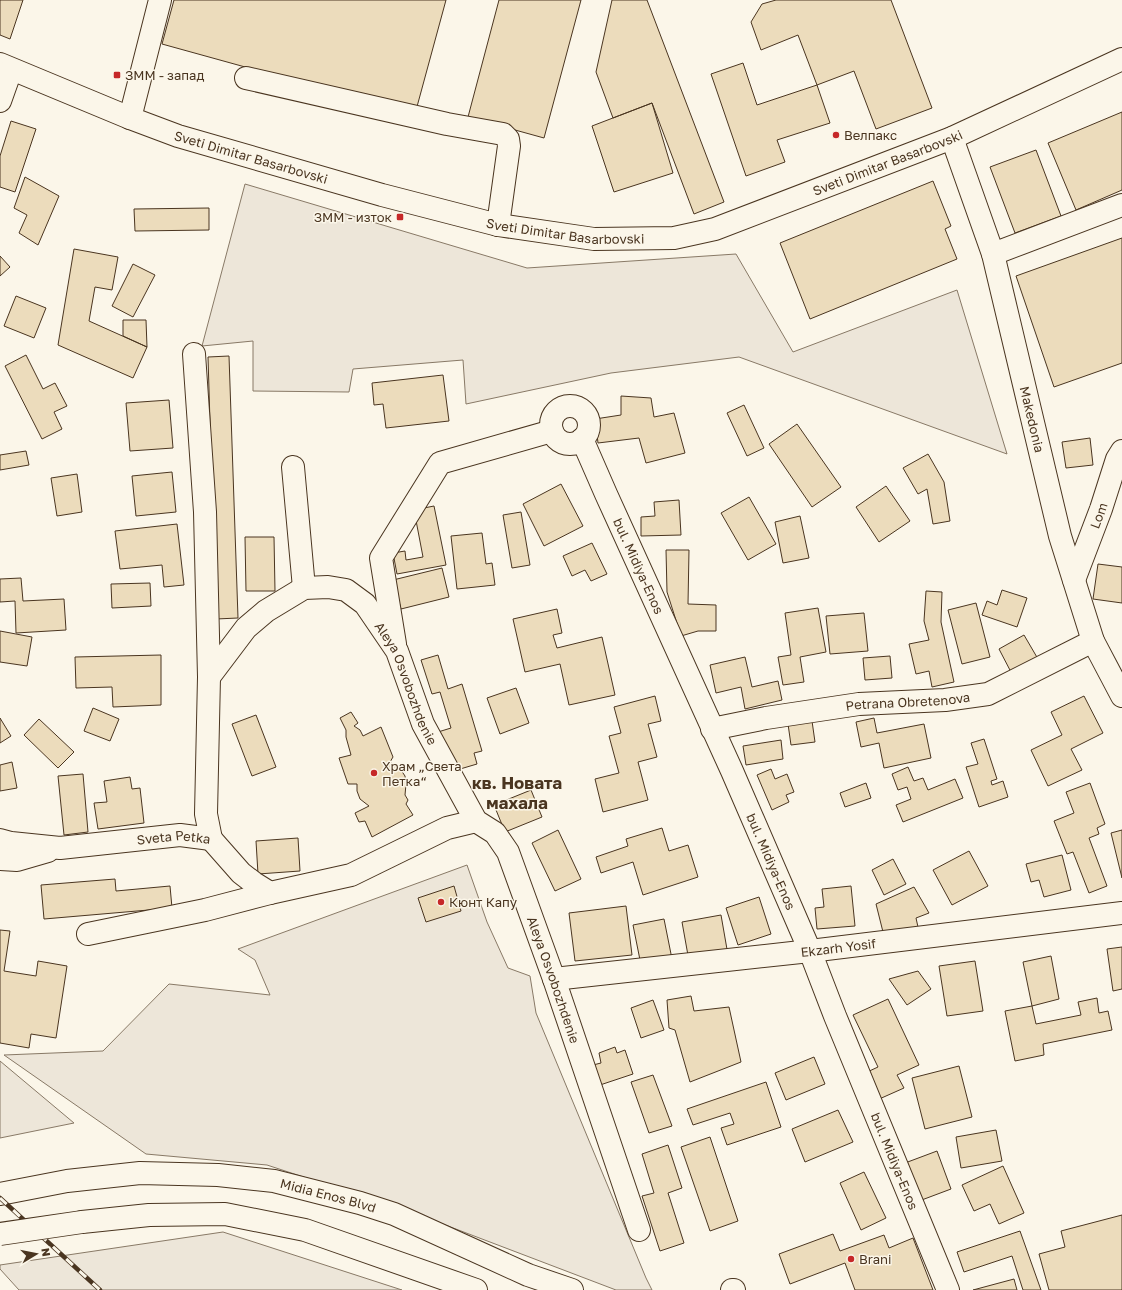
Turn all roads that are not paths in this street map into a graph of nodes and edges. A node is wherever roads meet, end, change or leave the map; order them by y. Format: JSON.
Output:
{"nodes":[{"id":1,"x":160,"y":0,"type":"edge"},
{"id":2,"x":1122,"y":59,"type":"edge"},
{"id":3,"x":6,"y":67,"type":"edge"},
{"id":4,"x":246,"y":78,"type":"dead end"},
{"id":5,"x":0,"y":100,"type":"edge"},
{"id":6,"x":130,"y":118,"type":"junction"},
{"id":7,"x":952,"y":138,"type":"junction"},
{"id":8,"x":1122,"y":205,"type":"edge"},
{"id":9,"x":498,"y":225,"type":"junction"},
{"id":10,"x":993,"y":254,"type":"junction"},
{"id":11,"x":194,"y":354,"type":"dead end"},
{"id":12,"x":552,"y":431,"type":"junction"},
{"id":13,"x":582,"y":439,"type":"junction"},
{"id":14,"x":1122,"y":451,"type":"edge"},
{"id":15,"x":293,"y":467,"type":"dead end"},
{"id":16,"x":1074,"y":580,"type":"junction"},
{"id":17,"x":304,"y":588,"type":"junction"},
{"id":18,"x":1093,"y":641,"type":"junction"},
{"id":19,"x":396,"y":651,"type":"junction"},
{"id":20,"x":209,"y":677,"type":"junction"},
{"id":21,"x":1122,"y":696,"type":"edge"},
{"id":22,"x":712,"y":729,"type":"junction"},
{"id":23,"x":476,"y":821,"type":"junction"},
{"id":24,"x":211,"y":839,"type":"junction"},
{"id":25,"x":0,"y":840,"type":"edge"},
{"id":26,"x":60,"y":848,"type":"junction"},
{"id":27,"x":0,"y":859,"type":"edge"},
{"id":28,"x":270,"y":893,"type":"junction"},
{"id":29,"x":1122,"y":913,"type":"edge"},
{"id":30,"x":88,"y":934,"type":"dead end"},
{"id":31,"x":810,"y":951,"type":"junction"},
{"id":32,"x":554,"y":979,"type":"junction"},
{"id":33,"x":0,"y":1194,"type":"edge"},
{"id":34,"x":640,"y":1230,"type":"dead end"},
{"id":35,"x":0,"y":1234,"type":"edge"},
{"id":36,"x":476,"y":1290,"type":"edge"},
{"id":37,"x":572,"y":1290,"type":"edge"},
{"id":38,"x":948,"y":1290,"type":"edge"}],
"edges":[{"from":1,"to":6,"type":"street"},
{"from":2,"to":7,"type":"street","name":"Sveti Dimitar Basarbovski"},
{"from":3,"to":5,"type":"street"},
{"from":3,"to":6,"type":"street","name":"Sveti Dimitar Basarbovski"},
{"from":4,"to":9,"type":"street"},
{"from":6,"to":9,"type":"street","name":"Sveti Dimitar Basarbovski"},
{"from":7,"to":9,"type":"street","name":"Sveti Dimitar Basarbovski"},
{"from":7,"to":10,"type":"street","name":"Makedonia"},
{"from":8,"to":10,"type":"street"},
{"from":10,"to":16,"type":"street","name":"Makedonia"},
{"from":11,"to":20,"type":"street","name":"Sveta Petka"},
{"from":12,"to":13,"type":"street"},
{"from":12,"to":13,"type":"street"},
{"from":12,"to":19,"type":"street"},
{"from":13,"to":22,"type":"street","name":"bul. Midiya-Enos"},
{"from":14,"to":16,"type":"street","name":"Lom"},
{"from":15,"to":17,"type":"street"},
{"from":16,"to":18,"type":"street","name":"Makedonia"},
{"from":17,"to":19,"type":"street","name":"Aleya Osvobozhdenie"},
{"from":17,"to":20,"type":"street","name":"Aleya Osvobozhdenie"},
{"from":18,"to":21,"type":"street","name":"Makedonia"},
{"from":18,"to":22,"type":"street","name":"Petrana Obretenova"},
{"from":19,"to":23,"type":"street","name":"Aleya Osvobozhdenie"},
{"from":20,"to":24,"type":"street","name":"Sveta Petka"},
{"from":22,"to":31,"type":"street","name":"bul. Midiya-Enos"},
{"from":23,"to":28,"type":"street"},
{"from":23,"to":32,"type":"street","name":"Aleya Osvobozhdenie"},
{"from":24,"to":26,"type":"street","name":"Sveta Petka"},
{"from":24,"to":28,"type":"street"},
{"from":25,"to":26,"type":"street","name":"Sveta Petka"},
{"from":26,"to":27,"type":"street"},
{"from":28,"to":30,"type":"street"},
{"from":29,"to":31,"type":"street","name":"Ekzarh Yosif"},
{"from":31,"to":32,"type":"street","name":"Ekzarh Yosif"},
{"from":31,"to":38,"type":"street","name":"bul. Midiya-Enos"},
{"from":32,"to":34,"type":"street","name":"Aleya Osvobozhdenie"},
{"from":33,"to":37,"type":"street","name":"Midia Enos Blvd"},
{"from":35,"to":36,"type":"street","bridge":true}]}
